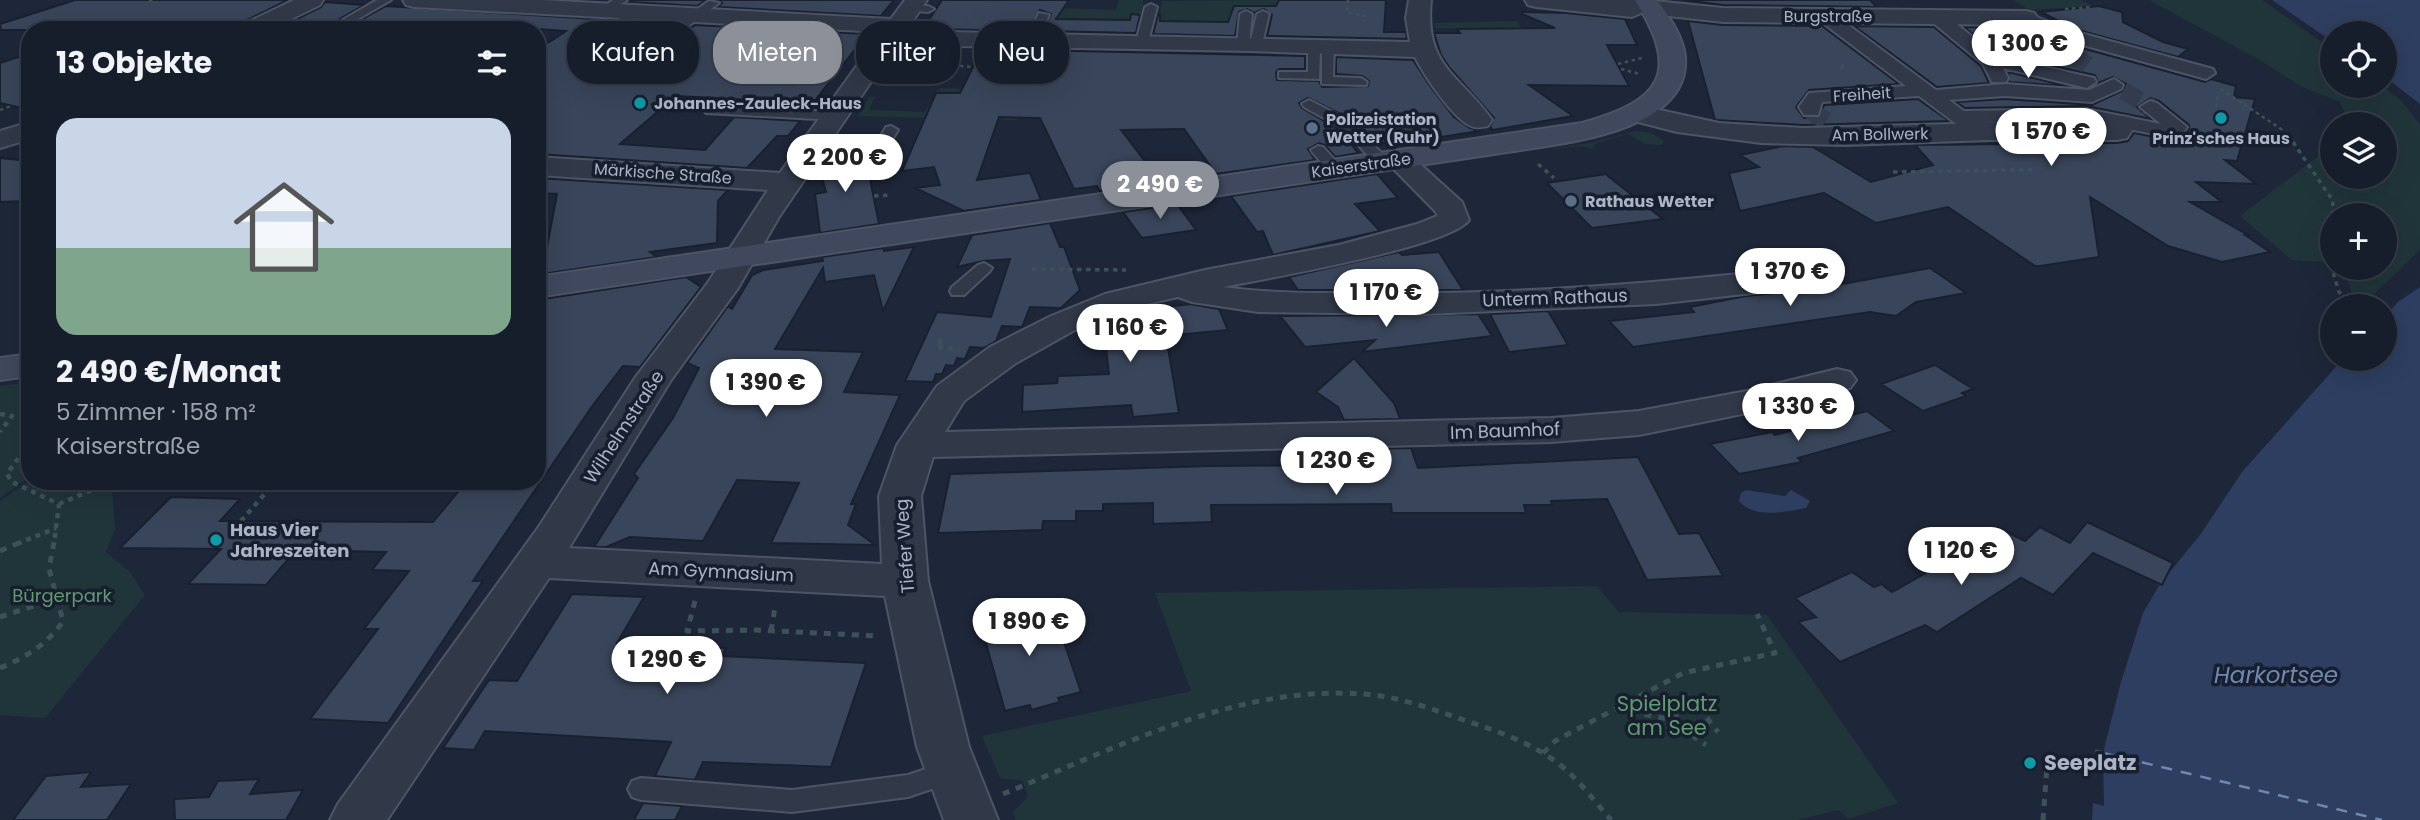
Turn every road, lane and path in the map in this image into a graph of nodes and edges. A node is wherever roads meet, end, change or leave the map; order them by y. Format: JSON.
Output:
{"nodes":[{"id":1,"x":312,"y":0,"type":"edge"},
{"id":2,"x":384,"y":0,"type":"edge"},
{"id":3,"x":414,"y":0,"type":"edge"},
{"id":4,"x":1348,"y":0,"type":"edge"},
{"id":5,"x":1420,"y":0,"type":"edge"},
{"id":6,"x":1536,"y":0,"type":"edge"},
{"id":7,"x":1606,"y":0,"type":"edge"},
{"id":8,"x":1569,"y":4,"type":"junction"},
{"id":9,"x":1648,"y":4,"type":"edge"},
{"id":10,"x":1151,"y":7,"type":"dead end"},
{"id":11,"x":1895,"y":8,"type":"edge"},
{"id":12,"x":617,"y":14,"type":"edge"},
{"id":13,"x":694,"y":14,"type":"edge"},
{"id":14,"x":1246,"y":14,"type":"dead end"},
{"id":15,"x":1043,"y":15,"type":"dead end"},
{"id":16,"x":1263,"y":15,"type":"dead end"},
{"id":17,"x":908,"y":16,"type":"edge"},
{"id":18,"x":1369,"y":16,"type":"dead end"},
{"id":19,"x":1825,"y":16,"type":"junction"},
{"id":20,"x":1937,"y":18,"type":"junction"},
{"id":21,"x":2016,"y":18,"type":"junction"},
{"id":22,"x":269,"y":21,"type":"edge"},
{"id":23,"x":347,"y":21,"type":"dead end"},
{"id":24,"x":1040,"y":21,"type":"edge"},
{"id":25,"x":974,"y":29,"type":"edge"},
{"id":26,"x":1134,"y":36,"type":"junction"},
{"id":27,"x":1069,"y":39,"type":"edge"},
{"id":28,"x":1249,"y":44,"type":"junction"},
{"id":29,"x":1321,"y":46,"type":"junction"},
{"id":30,"x":1422,"y":50,"type":"junction"},
{"id":31,"x":1640,"y":58,"type":"dead end"},
{"id":32,"x":1618,"y":64,"type":"dead end"},
{"id":33,"x":960,"y":66,"type":"dead end"},
{"id":34,"x":973,"y":66,"type":"dead end"},
{"id":35,"x":2206,"y":73,"type":"dead end"},
{"id":36,"x":1284,"y":75,"type":"dead end"},
{"id":37,"x":1998,"y":76,"type":"junction"},
{"id":38,"x":1361,"y":82,"type":"dead end"},
{"id":39,"x":800,"y":84,"type":"edge"},
{"id":40,"x":799,"y":87,"type":"dead end"},
{"id":41,"x":2119,"y":88,"type":"junction"},
{"id":42,"x":1928,"y":93,"type":"junction"},
{"id":43,"x":1309,"y":104,"type":"dead end"},
{"id":44,"x":2150,"y":107,"type":"tunnel mouth"},
{"id":45,"x":2216,"y":107,"type":"dead end"},
{"id":46,"x":0,"y":110,"type":"edge"},
{"id":47,"x":711,"y":110,"type":"dead end"},
{"id":48,"x":1811,"y":111,"type":"dead end"},
{"id":49,"x":1637,"y":113,"type":"junction"},
{"id":50,"x":5,"y":115,"type":"edge"},
{"id":51,"x":835,"y":116,"type":"junction"},
{"id":52,"x":1478,"y":120,"type":"dead end"},
{"id":53,"x":1399,"y":121,"type":"dead end"},
{"id":54,"x":1969,"y":124,"type":"junction"},
{"id":55,"x":2122,"y":124,"type":"tunnel mouth"},
{"id":56,"x":21,"y":126,"type":"edge"},
{"id":57,"x":891,"y":130,"type":"dead end"},
{"id":58,"x":21,"y":133,"type":"edge"},
{"id":59,"x":0,"y":140,"type":"edge"},
{"id":60,"x":816,"y":143,"type":"junction"},
{"id":61,"x":1433,"y":155,"type":"junction"},
{"id":62,"x":1390,"y":161,"type":"junction"},
{"id":63,"x":546,"y":167,"type":"edge"},
{"id":64,"x":1542,"y":167,"type":"dead end"},
{"id":65,"x":2032,"y":170,"type":"dead end"},
{"id":66,"x":1893,"y":172,"type":"dead end"},
{"id":67,"x":1554,"y":177,"type":"dead end"},
{"id":68,"x":789,"y":182,"type":"junction"},
{"id":69,"x":891,"y":195,"type":"dead end"},
{"id":70,"x":874,"y":197,"type":"dead end"},
{"id":71,"x":740,"y":256,"type":"junction"},
{"id":72,"x":984,"y":268,"type":"dead end"},
{"id":73,"x":1032,"y":269,"type":"dead end"},
{"id":74,"x":1129,"y":270,"type":"dead end"},
{"id":75,"x":1815,"y":276,"type":"dead end"},
{"id":76,"x":546,"y":286,"type":"edge"},
{"id":77,"x":1169,"y":288,"type":"junction"},
{"id":78,"x":958,"y":291,"type":"dead end"},
{"id":79,"x":2341,"y":294,"type":"edge"},
{"id":80,"x":941,"y":339,"type":"dead end"},
{"id":81,"x":937,"y":347,"type":"dead end"},
{"id":82,"x":21,"y":366,"type":"edge"},
{"id":83,"x":0,"y":369,"type":"edge"},
{"id":84,"x":1837,"y":380,"type":"dead end"},
{"id":85,"x":0,"y":414,"type":"edge"},
{"id":86,"x":0,"y":432,"type":"edge"},
{"id":87,"x":917,"y":445,"type":"junction"},
{"id":88,"x":21,"y":455,"type":"edge"},
{"id":89,"x":7,"y":474,"type":"junction"},
{"id":90,"x":0,"y":475,"type":"edge"},
{"id":91,"x":21,"y":486,"type":"edge"},
{"id":92,"x":32,"y":490,"type":"edge"},
{"id":93,"x":92,"y":490,"type":"edge"},
{"id":94,"x":268,"y":490,"type":"edge"},
{"id":95,"x":59,"y":504,"type":"junction"},
{"id":96,"x":241,"y":521,"type":"dead end"},
{"id":97,"x":57,"y":528,"type":"junction"},
{"id":98,"x":0,"y":551,"type":"edge"},
{"id":99,"x":537,"y":562,"type":"junction"},
{"id":100,"x":704,"y":570,"type":"junction"},
{"id":101,"x":905,"y":581,"type":"junction"},
{"id":102,"x":55,"y":599,"type":"junction"},
{"id":103,"x":774,"y":612,"type":"dead end"},
{"id":104,"x":1758,"y":614,"type":"dead end"},
{"id":105,"x":0,"y":617,"type":"edge"},
{"id":106,"x":771,"y":631,"type":"junction"},
{"id":107,"x":916,"y":637,"type":"junction"},
{"id":108,"x":0,"y":668,"type":"edge"},
{"id":109,"x":1616,"y":709,"type":"junction"},
{"id":110,"x":1668,"y":719,"type":"junction"},
{"id":111,"x":1718,"y":732,"type":"dead end"},
{"id":112,"x":1706,"y":745,"type":"dead end"},
{"id":113,"x":2095,"y":752,"type":"dead end"},
{"id":114,"x":1543,"y":753,"type":"junction"},
{"id":115,"x":2048,"y":753,"type":"dead end"},
{"id":116,"x":2103,"y":753,"type":"dead end"},
{"id":117,"x":641,"y":789,"type":"dead end"},
{"id":118,"x":963,"y":800,"type":"edge"},
{"id":119,"x":357,"y":820,"type":"edge"},
{"id":120,"x":1611,"y":820,"type":"edge"},
{"id":121,"x":2043,"y":820,"type":"edge"}],
"edges":[{"from":1,"to":22,"type":"street"},
{"from":2,"to":23,"type":"lane"},
{"from":3,"to":12,"type":"street"},
{"from":4,"to":18,"type":"path"},
{"from":5,"to":30,"type":"street"},
{"from":6,"to":8,"type":"street"},
{"from":7,"to":8,"type":"street"},
{"from":7,"to":9,"type":"street"},
{"from":8,"to":9,"type":"street"},
{"from":9,"to":19,"type":"street","name":"Burgstraße"},
{"from":9,"to":49,"type":"main road","name":"Kaiserstraße"},
{"from":10,"to":26,"type":"lane"},
{"from":11,"to":19,"type":"street","name":"Burgstraße"},
{"from":11,"to":20,"type":"street","name":"Burgstraße"},
{"from":12,"to":13,"type":"street"},
{"from":13,"to":17,"type":"street"},
{"from":14,"to":28,"type":"lane"},
{"from":15,"to":24,"type":"lane"},
{"from":16,"to":28,"type":"lane"},
{"from":17,"to":25,"type":"street"},
{"from":17,"to":51,"type":"street","name":"Wilhelmstraße"},
{"from":19,"to":42,"type":"street","name":"Freiheit"},
{"from":20,"to":21,"type":"street","name":"Burgstraße"},
{"from":20,"to":37,"type":"street"},
{"from":21,"to":35,"type":"street","name":"Burgstraße"},
{"from":21,"to":41,"type":"street"},
{"from":26,"to":27,"type":"street"},
{"from":26,"to":28,"type":"street"},
{"from":28,"to":29,"type":"street"},
{"from":29,"to":30,"type":"street"},
{"from":29,"to":36,"type":"lane"},
{"from":29,"to":38,"type":"lane"},
{"from":30,"to":52,"type":"street"},
{"from":31,"to":32,"type":"path"},
{"from":33,"to":34,"type":"path"},
{"from":37,"to":41,"type":"street"},
{"from":37,"to":41,"type":"street","name":"Freiheit"},
{"from":37,"to":42,"type":"street","name":"Freiheit"},
{"from":39,"to":40,"type":"path"},
{"from":42,"to":48,"type":"street","name":"Freiheit"},
{"from":42,"to":54,"type":"street","name":"Freiheit"},
{"from":43,"to":62,"type":"lane"},
{"from":44,"to":54,"type":"street"},
{"from":45,"to":79,"type":"path"},
{"from":46,"to":50,"type":"path"},
{"from":47,"to":51,"type":"lane"},
{"from":49,"to":54,"type":"street","name":"Am Bollwerk"},
{"from":49,"to":61,"type":"main road","name":"Kaiserstraße"},
{"from":50,"to":56,"type":"street"},
{"from":51,"to":60,"type":"street","name":"Wilhelmstraße"},
{"from":53,"to":61,"type":"lane"},
{"from":54,"to":55,"type":"street","name":"Am Bollwerk"},
{"from":57,"to":60,"type":"lane"},
{"from":58,"to":59,"type":"street"},
{"from":60,"to":68,"type":"street","name":"Wilhelmstraße"},
{"from":61,"to":62,"type":"main road","name":"Kaiserstraße"},
{"from":62,"to":71,"type":"main road","name":"Kaiserstraße"},
{"from":62,"to":77,"type":"street","name":"Tiefer Weg"},
{"from":63,"to":68,"type":"street","name":"Märkische Straße"},
{"from":64,"to":67,"type":"path"},
{"from":65,"to":66,"type":"path"},
{"from":68,"to":71,"type":"street","name":"Wilhelmstraße"},
{"from":69,"to":70,"type":"path"},
{"from":71,"to":76,"type":"main road"},
{"from":71,"to":99,"type":"street","name":"Wilhelmstraße"},
{"from":72,"to":78,"type":"lane"},
{"from":73,"to":74,"type":"path"},
{"from":75,"to":77,"type":"street","name":"Unterm Rathaus"},
{"from":77,"to":87,"type":"street","name":"Tiefer Weg"},
{"from":80,"to":81,"type":"path"},
{"from":82,"to":83,"type":"main road"},
{"from":84,"to":87,"type":"street","name":"Im Baumhof"},
{"from":85,"to":86,"type":"path"},
{"from":87,"to":101,"type":"street","name":"Tiefer Weg"},
{"from":88,"to":89,"type":"path"},
{"from":89,"to":90,"type":"path"},
{"from":89,"to":91,"type":"path"},
{"from":92,"to":95,"type":"path"},
{"from":93,"to":95,"type":"path"},
{"from":94,"to":96,"type":"path"},
{"from":95,"to":97,"type":"path"},
{"from":97,"to":98,"type":"path"},
{"from":97,"to":102,"type":"path"},
{"from":99,"to":100,"type":"street","name":"Am Gymnasium"},
{"from":99,"to":119,"type":"street","name":"Wilhelmstraße"},
{"from":100,"to":101,"type":"street","name":"Am Gymnasium"},
{"from":100,"to":106,"type":"path"},
{"from":101,"to":107,"type":"street","name":"Tiefer Weg"},
{"from":102,"to":105,"type":"path"},
{"from":102,"to":108,"type":"path"},
{"from":103,"to":106,"type":"path"},
{"from":104,"to":109,"type":"path"},
{"from":106,"to":107,"type":"path"},
{"from":107,"to":118,"type":"street","name":"Tiefer Weg"},
{"from":109,"to":110,"type":"path"},
{"from":109,"to":114,"type":"path"},
{"from":110,"to":111,"type":"path"},
{"from":110,"to":112,"type":"path"},
{"from":113,"to":116,"type":"path"},
{"from":114,"to":118,"type":"path"},
{"from":114,"to":120,"type":"path"},
{"from":115,"to":121,"type":"path"},
{"from":117,"to":118,"type":"lane"}]}
